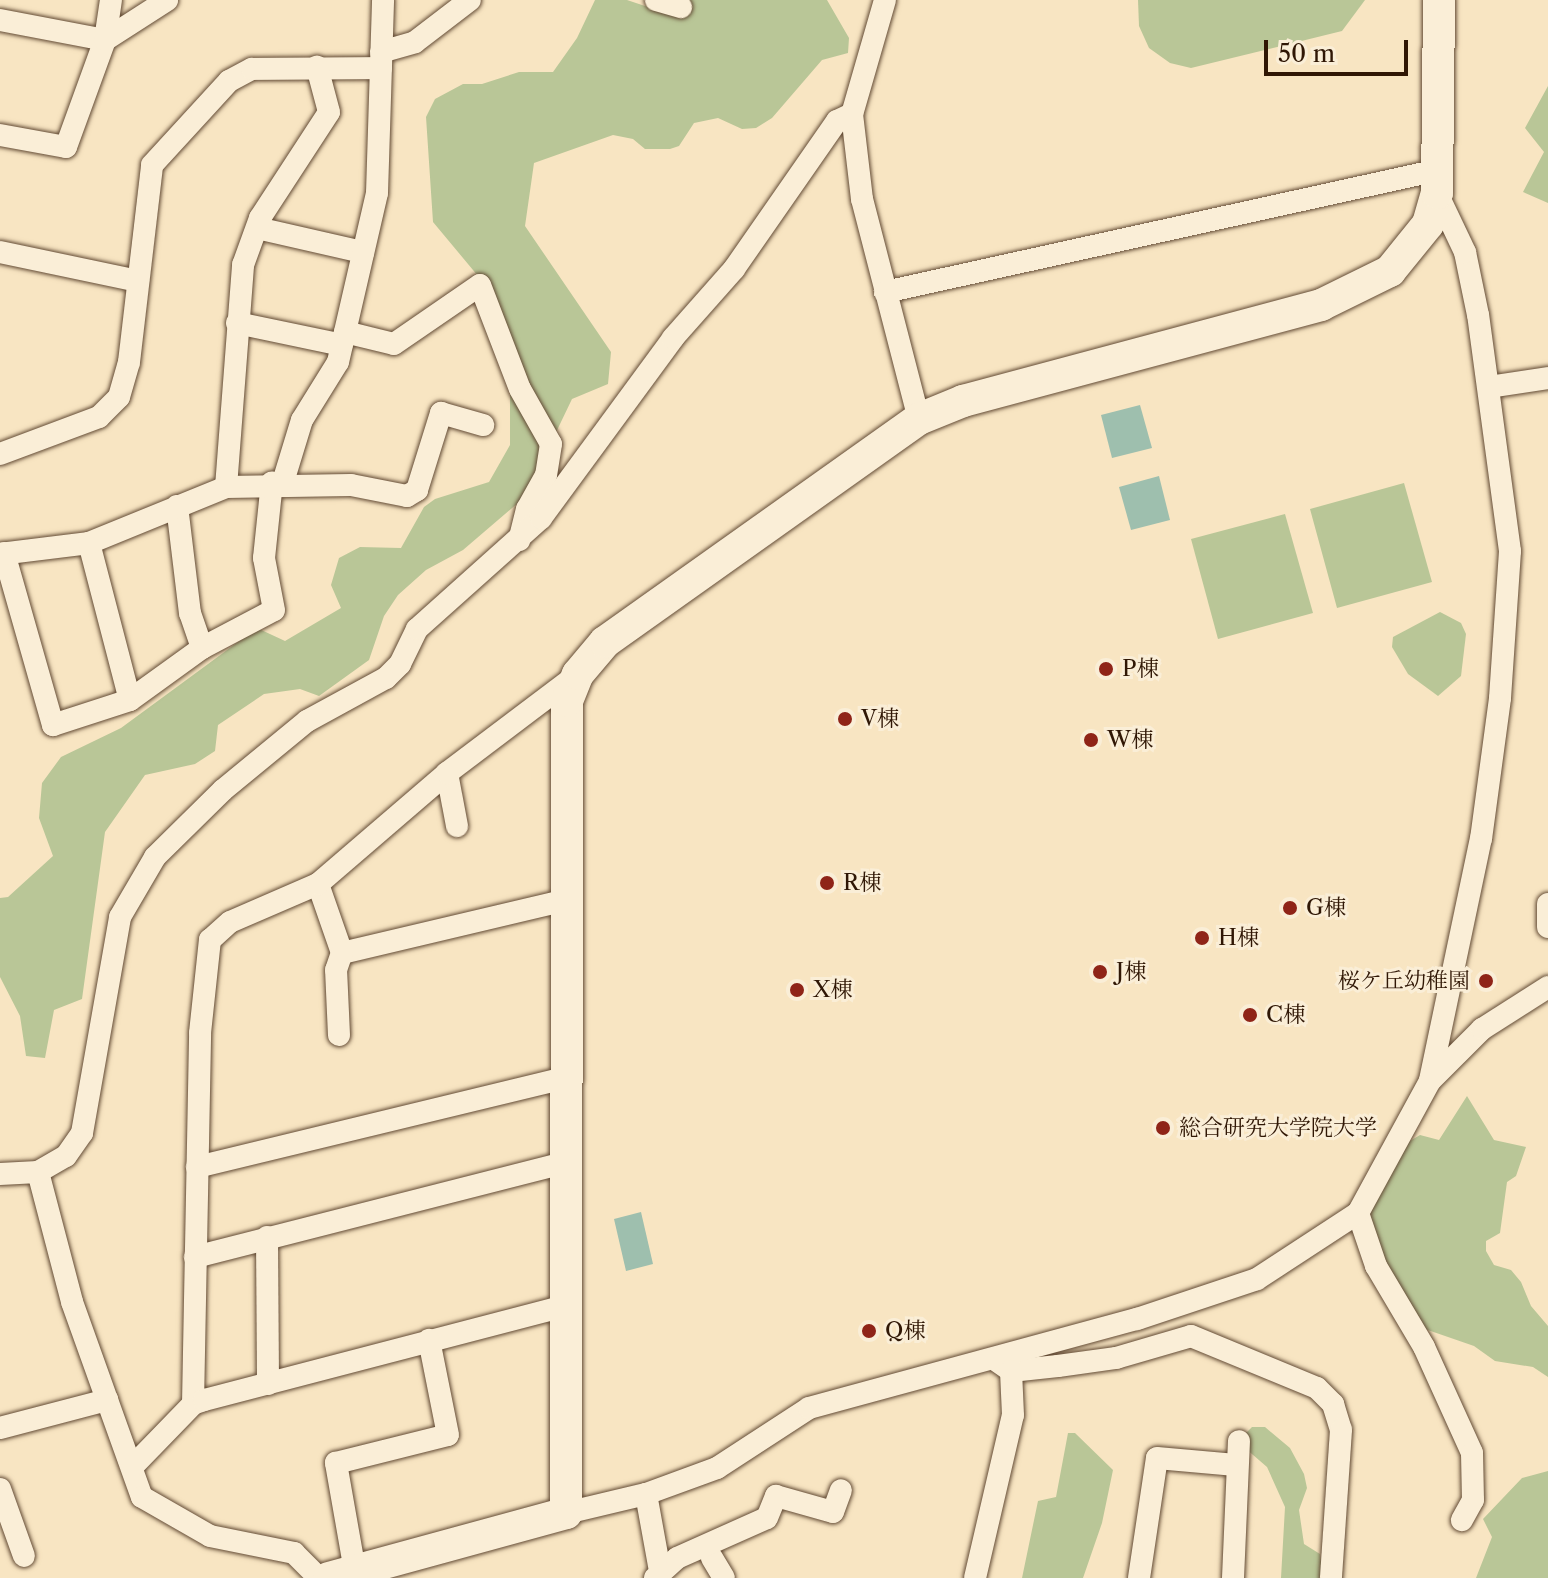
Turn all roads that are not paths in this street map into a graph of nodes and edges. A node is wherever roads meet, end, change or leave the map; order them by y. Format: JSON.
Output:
{"nodes":[{"id":1,"x":111,"y":0,"type":"edge"},
{"id":2,"x":167,"y":0,"type":"edge"},
{"id":3,"x":383,"y":0,"type":"edge"},
{"id":4,"x":470,"y":0,"type":"edge"},
{"id":5,"x":656,"y":0,"type":"edge"},
{"id":6,"x":885,"y":0,"type":"edge"},
{"id":7,"x":1439,"y":0,"type":"edge"},
{"id":8,"x":681,"y":7,"type":"dead end"},
{"id":9,"x":0,"y":20,"type":"edge"},
{"id":10,"x":105,"y":40,"type":"junction"},
{"id":11,"x":381,"y":60,"type":"junction"},
{"id":12,"x":317,"y":67,"type":"junction"},
{"id":13,"x":852,"y":114,"type":"junction"},
{"id":14,"x":0,"y":135,"type":"edge"},
{"id":15,"x":1438,"y":182,"type":"junction"},
{"id":16,"x":257,"y":228,"type":"junction"},
{"id":17,"x":363,"y":252,"type":"junction"},
{"id":18,"x":0,"y":253,"type":"edge"},
{"id":19,"x":138,"y":281,"type":"junction"},
{"id":20,"x":885,"y":292,"type":"junction"},
{"id":21,"x":237,"y":323,"type":"junction"},
{"id":22,"x":343,"y":339,"type":"junction"},
{"id":23,"x":1548,"y":378,"type":"edge"},
{"id":24,"x":1489,"y":387,"type":"junction"},
{"id":25,"x":919,"y":419,"type":"junction"},
{"id":26,"x":483,"y":425,"type":"dead end"},
{"id":27,"x":0,"y":454,"type":"edge"},
{"id":28,"x":278,"y":482,"type":"junction"},
{"id":29,"x":226,"y":487,"type":"junction"},
{"id":30,"x":177,"y":506,"type":"junction"},
{"id":31,"x":519,"y":540,"type":"junction"},
{"id":32,"x":89,"y":543,"type":"junction"},
{"id":33,"x":2,"y":554,"type":"edge"},
{"id":34,"x":202,"y":648,"type":"junction"},
{"id":35,"x":578,"y":674,"type":"junction"},
{"id":36,"x":130,"y":700,"type":"junction"},
{"id":37,"x":447,"y":773,"type":"junction"},
{"id":38,"x":457,"y":826,"type":"dead end"},
{"id":39,"x":318,"y":884,"type":"junction"},
{"id":40,"x":566,"y":900,"type":"junction"},
{"id":41,"x":1548,"y":904,"type":"edge"},
{"id":42,"x":1548,"y":927,"type":"edge"},
{"id":43,"x":342,"y":953,"type":"junction"},
{"id":44,"x":1548,"y":987,"type":"edge"},
{"id":45,"x":339,"y":1035,"type":"dead end"},
{"id":46,"x":566,"y":1078,"type":"junction"},
{"id":47,"x":1430,"y":1081,"type":"junction"},
{"id":48,"x":565,"y":1163,"type":"junction"},
{"id":49,"x":197,"y":1167,"type":"junction"},
{"id":50,"x":38,"y":1172,"type":"junction"},
{"id":51,"x":0,"y":1174,"type":"edge"},
{"id":52,"x":1358,"y":1213,"type":"junction"},
{"id":53,"x":267,"y":1237,"type":"junction"},
{"id":54,"x":195,"y":1257,"type":"junction"},
{"id":55,"x":568,"y":1305,"type":"junction"},
{"id":56,"x":429,"y":1340,"type":"junction"},
{"id":57,"x":1002,"y":1365,"type":"junction"},
{"id":58,"x":268,"y":1384,"type":"junction"},
{"id":59,"x":107,"y":1400,"type":"junction"},
{"id":60,"x":193,"y":1404,"type":"junction"},
{"id":61,"x":0,"y":1428,"type":"edge"},
{"id":62,"x":1239,"y":1441,"type":"dead end"},
{"id":63,"x":1236,"y":1465,"type":"junction"},
{"id":64,"x":133,"y":1466,"type":"junction"},
{"id":65,"x":0,"y":1489,"type":"edge"},
{"id":66,"x":841,"y":1490,"type":"dead end"},
{"id":67,"x":646,"y":1494,"type":"junction"},
{"id":68,"x":566,"y":1513,"type":"junction"},
{"id":69,"x":1462,"y":1520,"type":"dead end"},
{"id":70,"x":750,"y":1527,"type":"junction"},
{"id":71,"x":24,"y":1556,"type":"dead end"},
{"id":72,"x":712,"y":1558,"type":"junction"},
{"id":73,"x":342,"y":1574,"type":"edge"},
{"id":74,"x":663,"y":1576,"type":"edge"},
{"id":75,"x":319,"y":1578,"type":"edge"},
{"id":76,"x":724,"y":1578,"type":"edge"},
{"id":77,"x":975,"y":1578,"type":"edge"},
{"id":78,"x":1139,"y":1578,"type":"edge"},
{"id":79,"x":1233,"y":1578,"type":"edge"},
{"id":80,"x":1331,"y":1578,"type":"edge"}],
"edges":[{"from":1,"to":10,"type":"street"},
{"from":2,"to":10,"type":"street"},
{"from":3,"to":11,"type":"street"},
{"from":4,"to":11,"type":"street"},
{"from":5,"to":8,"type":"street"},
{"from":6,"to":13,"type":"street"},
{"from":7,"to":15,"type":"street"},
{"from":9,"to":10,"type":"street"},
{"from":10,"to":14,"type":"street"},
{"from":11,"to":12,"type":"street"},
{"from":11,"to":17,"type":"street"},
{"from":12,"to":16,"type":"street"},
{"from":12,"to":19,"type":"street"},
{"from":13,"to":20,"type":"street"},
{"from":13,"to":31,"type":"street"},
{"from":15,"to":20,"type":"street"},
{"from":15,"to":24,"type":"street"},
{"from":15,"to":25,"type":"street"},
{"from":16,"to":17,"type":"street"},
{"from":16,"to":21,"type":"street"},
{"from":17,"to":22,"type":"street"},
{"from":18,"to":19,"type":"street"},
{"from":19,"to":27,"type":"street"},
{"from":20,"to":25,"type":"street"},
{"from":21,"to":22,"type":"street"},
{"from":21,"to":29,"type":"street"},
{"from":22,"to":28,"type":"street"},
{"from":22,"to":31,"type":"street"},
{"from":23,"to":24,"type":"street"},
{"from":24,"to":47,"type":"street"},
{"from":25,"to":35,"type":"street"},
{"from":26,"to":28,"type":"street"},
{"from":28,"to":29,"type":"street"},
{"from":28,"to":34,"type":"street"},
{"from":29,"to":30,"type":"street"},
{"from":30,"to":32,"type":"street"},
{"from":30,"to":34,"type":"street"},
{"from":31,"to":50,"type":"street"},
{"from":32,"to":33,"type":"street"},
{"from":32,"to":36,"type":"street"},
{"from":33,"to":36,"type":"street"},
{"from":34,"to":36,"type":"street"},
{"from":35,"to":37,"type":"street"},
{"from":35,"to":40,"type":"street"},
{"from":37,"to":38,"type":"street"},
{"from":37,"to":39,"type":"street"},
{"from":39,"to":43,"type":"street"},
{"from":39,"to":49,"type":"street"},
{"from":40,"to":43,"type":"street"},
{"from":40,"to":46,"type":"street"},
{"from":41,"to":42,"type":"street"},
{"from":43,"to":45,"type":"street"},
{"from":44,"to":47,"type":"street"},
{"from":46,"to":48,"type":"street"},
{"from":46,"to":49,"type":"street"},
{"from":47,"to":52,"type":"street"},
{"from":48,"to":53,"type":"street"},
{"from":48,"to":55,"type":"street"},
{"from":49,"to":54,"type":"street"},
{"from":50,"to":51,"type":"street"},
{"from":50,"to":59,"type":"street"},
{"from":52,"to":57,"type":"street"},
{"from":52,"to":69,"type":"street"},
{"from":53,"to":54,"type":"street"},
{"from":53,"to":58,"type":"street"},
{"from":54,"to":60,"type":"street"},
{"from":55,"to":56,"type":"street"},
{"from":55,"to":68,"type":"street"},
{"from":56,"to":58,"type":"street"},
{"from":56,"to":73,"type":"street"},
{"from":57,"to":67,"type":"street"},
{"from":57,"to":77,"type":"street"},
{"from":57,"to":80,"type":"street"},
{"from":58,"to":60,"type":"street"},
{"from":59,"to":61,"type":"street"},
{"from":59,"to":64,"type":"street"},
{"from":60,"to":64,"type":"street"},
{"from":62,"to":63,"type":"street"},
{"from":63,"to":78,"type":"street"},
{"from":63,"to":79,"type":"street"},
{"from":64,"to":75,"type":"street"},
{"from":65,"to":71,"type":"street"},
{"from":66,"to":70,"type":"street"},
{"from":67,"to":68,"type":"street"},
{"from":67,"to":74,"type":"street"},
{"from":68,"to":73,"type":"street"},
{"from":70,"to":72,"type":"street"},
{"from":70,"to":74,"type":"street"},
{"from":72,"to":74,"type":"street"},
{"from":72,"to":76,"type":"street"}]}
